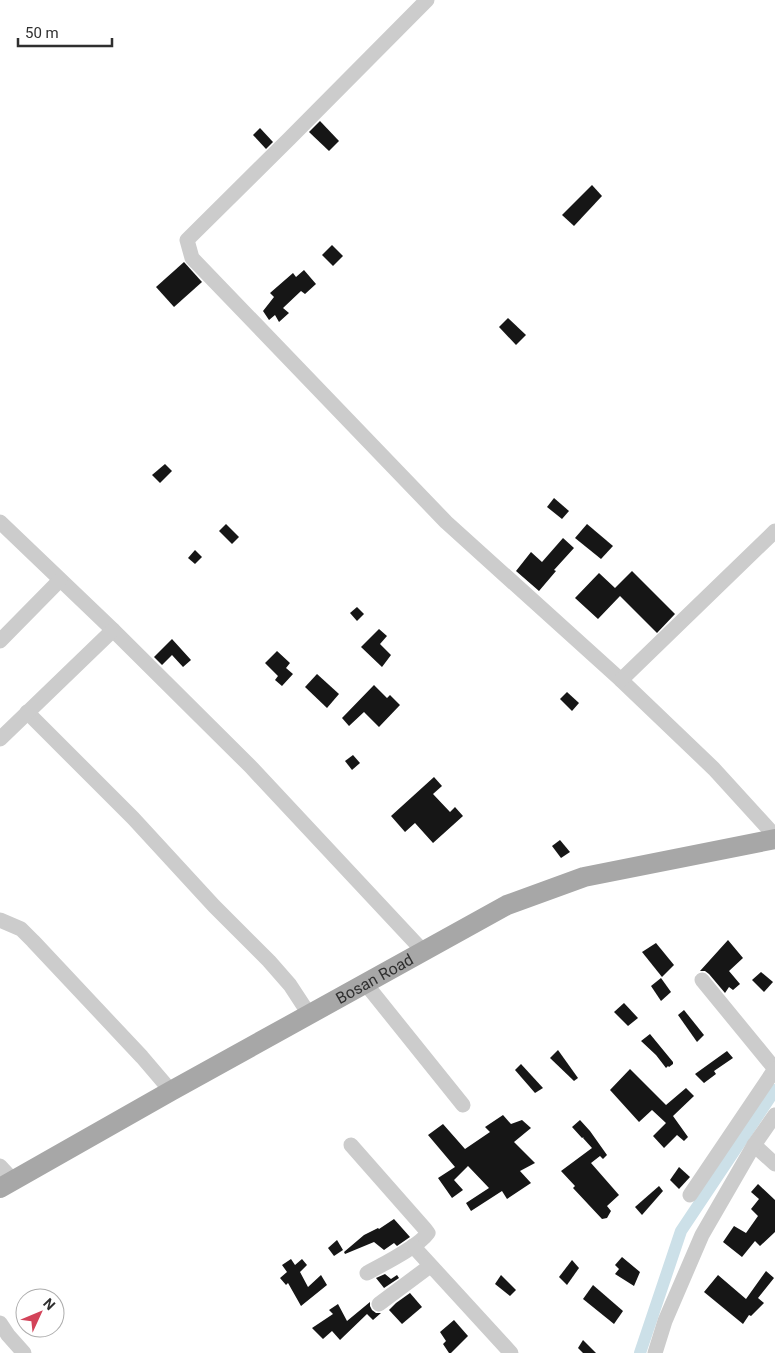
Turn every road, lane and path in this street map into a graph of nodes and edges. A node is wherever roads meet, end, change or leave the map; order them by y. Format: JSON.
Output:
{"nodes":[{"id":1,"x":427,"y":0,"type":"edge"},
{"id":2,"x":0,"y":522,"type":"edge"},
{"id":3,"x":775,"y":531,"type":"edge"},
{"id":4,"x":60,"y":580,"type":"junction"},
{"id":5,"x":113,"y":630,"type":"junction"},
{"id":6,"x":0,"y":641,"type":"edge"},
{"id":7,"x":621,"y":680,"type":"junction"},
{"id":8,"x":27,"y":712,"type":"junction"},
{"id":9,"x":0,"y":739,"type":"edge"},
{"id":10,"x":775,"y":837,"type":"edge"},
{"id":11,"x":0,"y":920,"type":"edge"},
{"id":12,"x":423,"y":951,"type":"junction"},
{"id":13,"x":702,"y":980,"type":"dead end"},
{"id":14,"x":365,"y":983,"type":"junction"},
{"id":15,"x":309,"y":1014,"type":"junction"},
{"id":16,"x":775,"y":1069,"type":"edge"},
{"id":17,"x":171,"y":1091,"type":"junction"},
{"id":18,"x":463,"y":1105,"type":"dead end"},
{"id":19,"x":775,"y":1115,"type":"edge"},
{"id":20,"x":351,"y":1144,"type":"dead end"},
{"id":21,"x":754,"y":1145,"type":"junction"},
{"id":22,"x":775,"y":1164,"type":"edge"},
{"id":23,"x":4,"y":1178,"type":"edge"},
{"id":24,"x":690,"y":1195,"type":"dead end"},
{"id":25,"x":412,"y":1246,"type":"junction"},
{"id":26,"x":430,"y":1266,"type":"junction"},
{"id":27,"x":368,"y":1273,"type":"dead end"},
{"id":28,"x":379,"y":1304,"type":"dead end"},
{"id":29,"x":0,"y":1323,"type":"edge"},
{"id":30,"x":24,"y":1353,"type":"edge"},
{"id":31,"x":511,"y":1353,"type":"edge"},
{"id":32,"x":654,"y":1353,"type":"edge"}],
"edges":[{"from":1,"to":7,"type":"street"},
{"from":2,"to":4,"type":"street"},
{"from":3,"to":7,"type":"street"},
{"from":4,"to":5,"type":"street"},
{"from":4,"to":6,"type":"street"},
{"from":5,"to":8,"type":"street"},
{"from":5,"to":12,"type":"street"},
{"from":7,"to":10,"type":"street"},
{"from":8,"to":9,"type":"street"},
{"from":8,"to":15,"type":"street"},
{"from":10,"to":12,"type":"main road","name":"Bosan Road"},
{"from":11,"to":17,"type":"street"},
{"from":12,"to":14,"type":"main road","name":"Bosan Road"},
{"from":13,"to":16,"type":"street"},
{"from":14,"to":15,"type":"main road","name":"Bosan Road"},
{"from":14,"to":18,"type":"street"},
{"from":15,"to":17,"type":"main road","name":"Bosan Road"},
{"from":16,"to":24,"type":"street"},
{"from":17,"to":23,"type":"main road","name":"Bosan Road"},
{"from":19,"to":21,"type":"street"},
{"from":20,"to":25,"type":"street"},
{"from":21,"to":22,"type":"street"},
{"from":21,"to":32,"type":"street"},
{"from":25,"to":26,"type":"street"},
{"from":25,"to":27,"type":"street"},
{"from":26,"to":28,"type":"street"},
{"from":26,"to":31,"type":"street"},
{"from":29,"to":30,"type":"street"}]}
